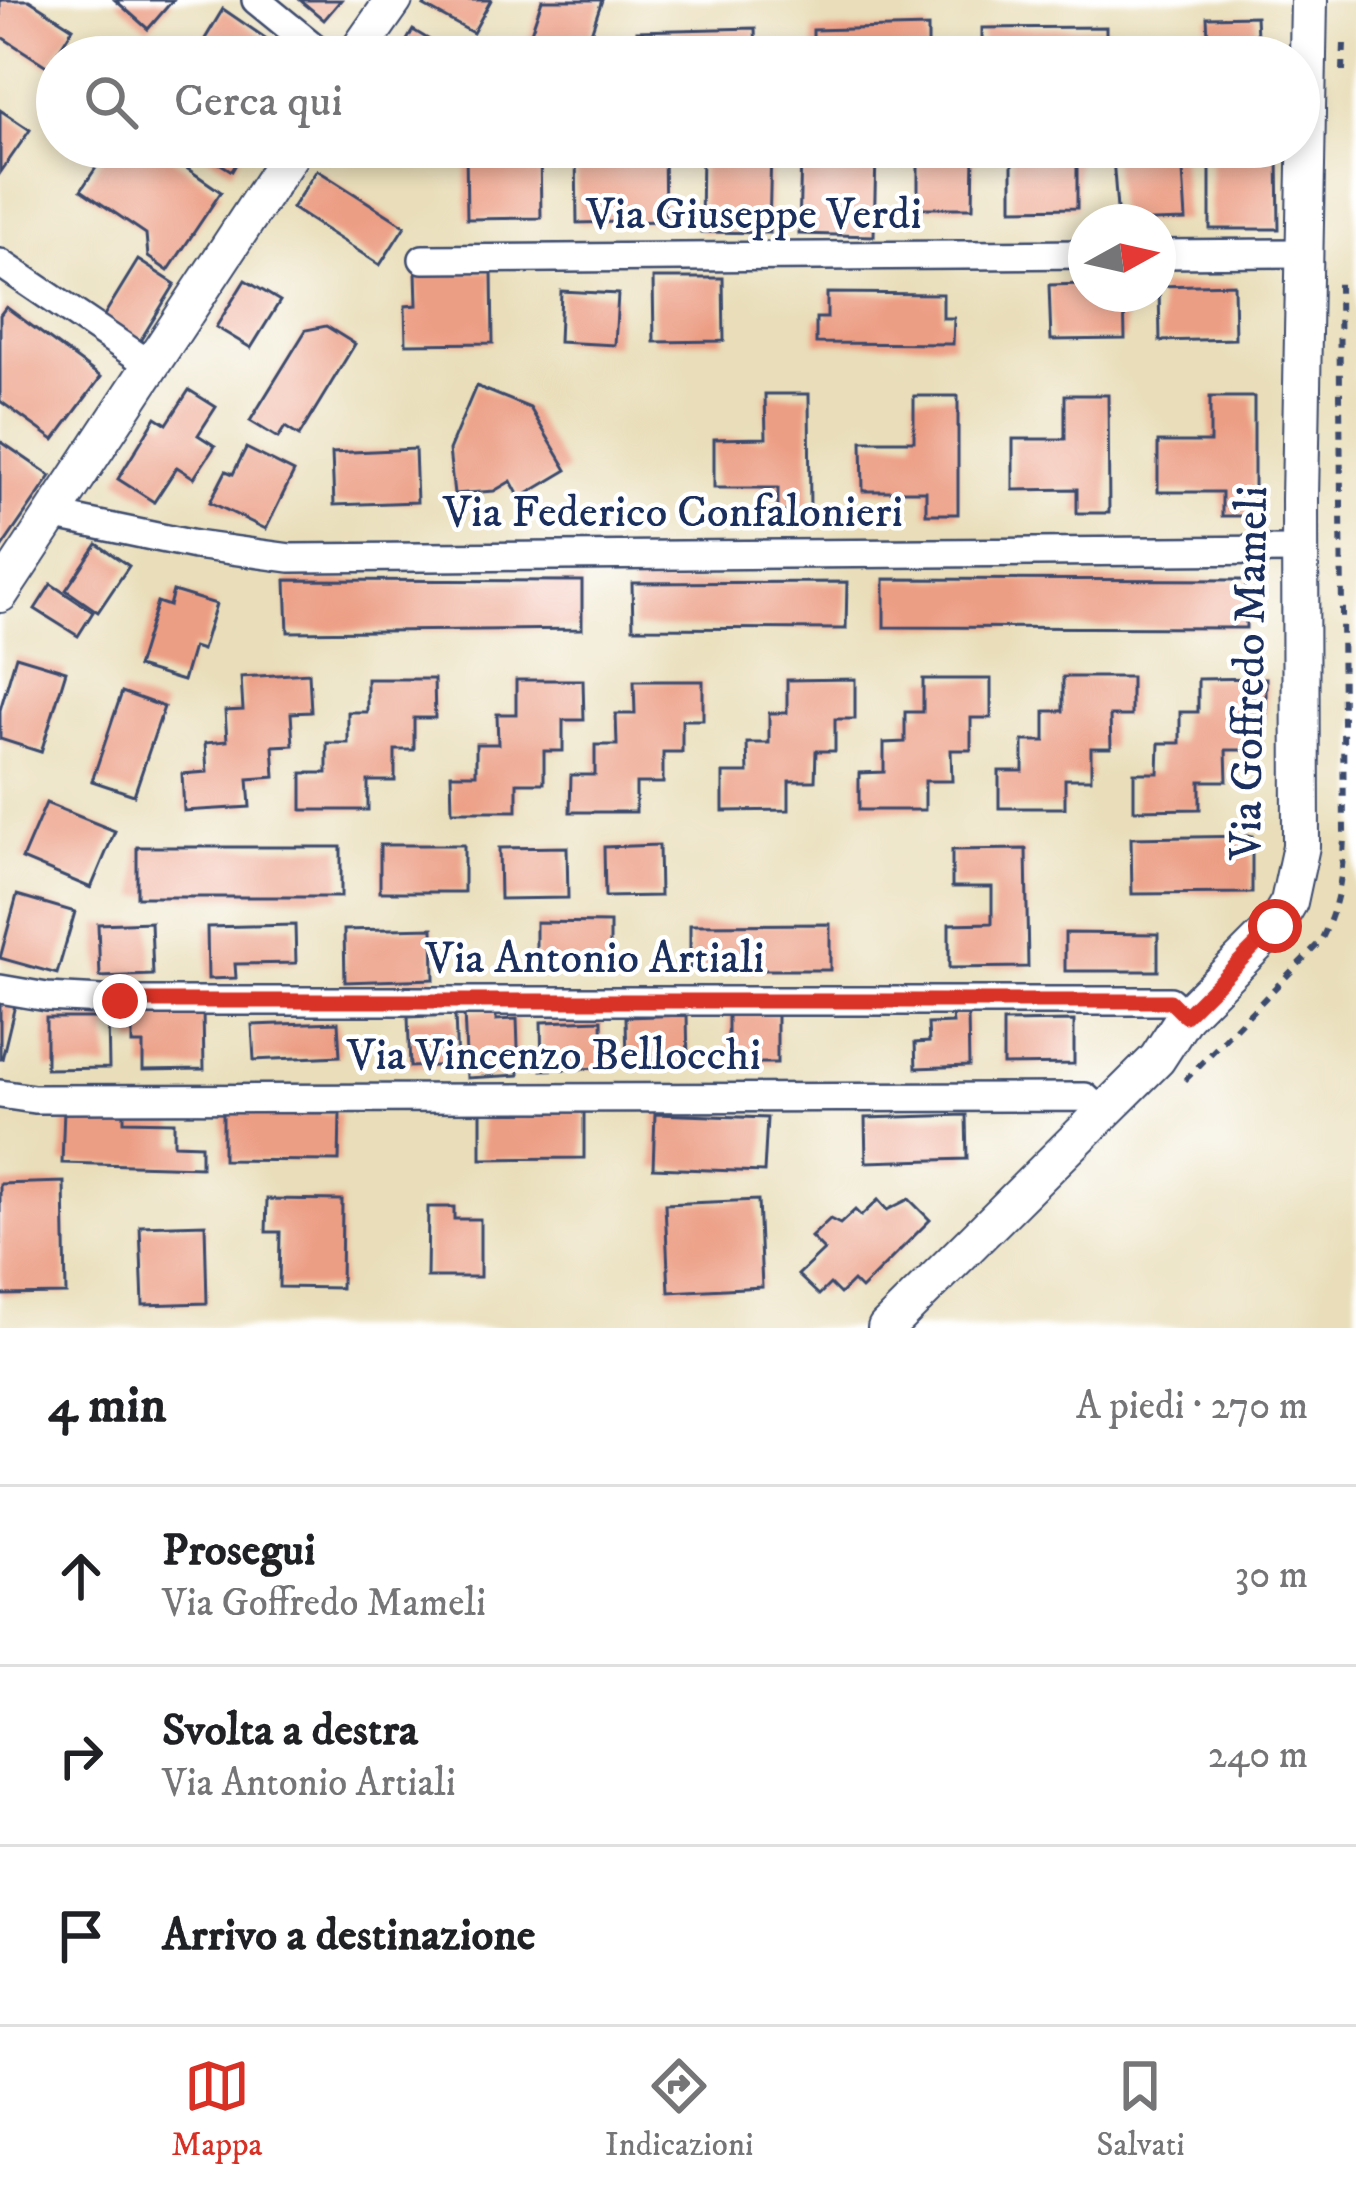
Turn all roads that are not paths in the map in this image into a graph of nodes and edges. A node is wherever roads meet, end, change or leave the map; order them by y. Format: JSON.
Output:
{"nodes":[{"id":1,"x":256,"y":0,"type":"edge"},
{"id":2,"x":394,"y":0,"type":"edge"},
{"id":3,"x":1310,"y":0,"type":"edge"},
{"id":4,"x":300,"y":36,"type":"edge"},
{"id":5,"x":369,"y":36,"type":"edge"},
{"id":6,"x":1309,"y":36,"type":"edge"},
{"id":7,"x":281,"y":168,"type":"edge"},
{"id":8,"x":1305,"y":168,"type":"edge"},
{"id":9,"x":1303,"y":253,"type":"junction"},
{"id":10,"x":1068,"y":254,"type":"edge"},
{"id":11,"x":1176,"y":254,"type":"edge"},
{"id":12,"x":423,"y":259,"type":"dead end"},
{"id":13,"x":0,"y":263,"type":"edge"},
{"id":14,"x":149,"y":364,"type":"junction"},
{"id":15,"x":51,"y":515,"type":"junction"},
{"id":16,"x":1300,"y":550,"type":"junction"},
{"id":17,"x":0,"y":593,"type":"edge"},
{"id":18,"x":0,"y":989,"type":"edge"},
{"id":19,"x":1185,"y":1016,"type":"junction"},
{"id":20,"x":0,"y":1094,"type":"edge"},
{"id":21,"x":1102,"y":1113,"type":"junction"},
{"id":22,"x":886,"y":1328,"type":"edge"}],
"edges":[{"from":1,"to":4,"type":"street"},
{"from":2,"to":5,"type":"street"},
{"from":3,"to":6,"type":"street","name":"Via Goffredo Mameli"},
{"from":7,"to":14,"type":"street"},
{"from":8,"to":9,"type":"street","name":"Via Goffredo Mameli"},
{"from":9,"to":11,"type":"street"},
{"from":9,"to":16,"type":"street","name":"Via Goffredo Mameli"},
{"from":10,"to":12,"type":"street","name":"Via Giuseppe Verdi"},
{"from":13,"to":14,"type":"street"},
{"from":14,"to":15,"type":"street"},
{"from":15,"to":16,"type":"street","name":"Via Federico Confalonieri"},
{"from":15,"to":17,"type":"street"},
{"from":16,"to":19,"type":"street","name":"Via Goffredo Mameli"},
{"from":18,"to":19,"type":"street","name":"Via Antonio Artiali"},
{"from":19,"to":21,"type":"street","name":"Via Goffredo Mameli"},
{"from":20,"to":21,"type":"street","name":"Via Vincenzo Bellocchi"},
{"from":21,"to":22,"type":"street","name":"Via Goffredo Mameli"}]}
